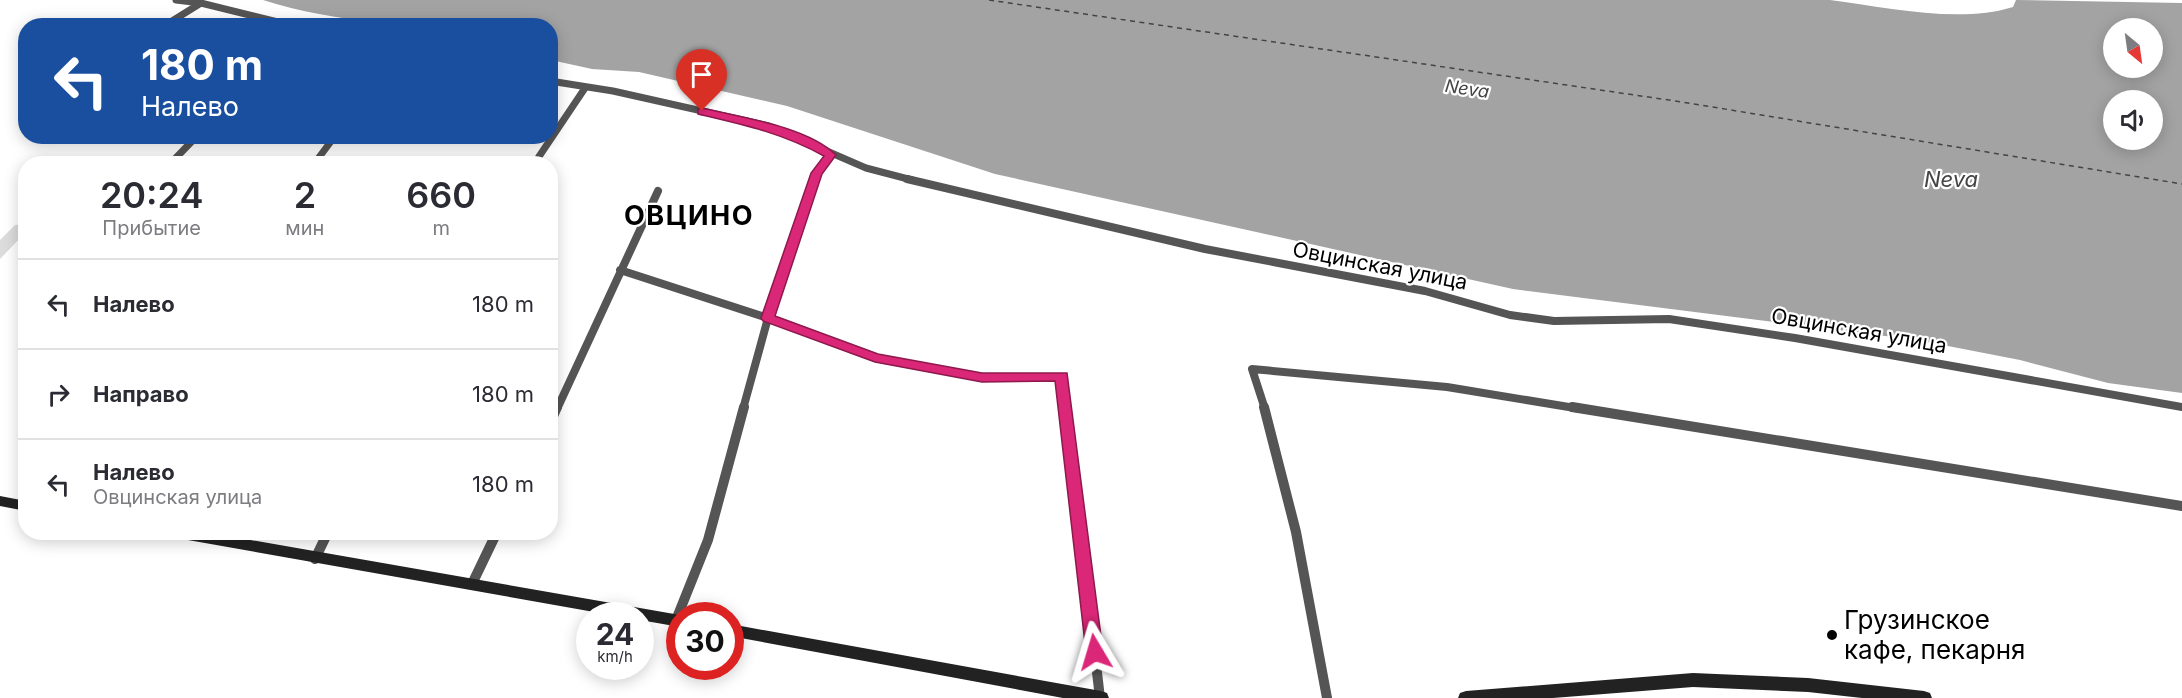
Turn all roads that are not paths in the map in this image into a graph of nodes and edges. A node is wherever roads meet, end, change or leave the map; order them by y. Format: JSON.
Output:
{"nodes":[{"id":1,"x":176,"y":0,"type":"edge"},
{"id":2,"x":201,"y":3,"type":"junction"},
{"id":3,"x":177,"y":18,"type":"edge"},
{"id":4,"x":262,"y":18,"type":"edge"},
{"id":5,"x":558,"y":83,"type":"edge"},
{"id":6,"x":585,"y":88,"type":"junction"},
{"id":7,"x":558,"y":128,"type":"edge"},
{"id":8,"x":189,"y":144,"type":"edge"},
{"id":9,"x":831,"y":155,"type":"junction"},
{"id":10,"x":178,"y":156,"type":"edge"},
{"id":11,"x":658,"y":191,"type":"dead end"},
{"id":12,"x":620,"y":270,"type":"junction"},
{"id":13,"x":768,"y":318,"type":"junction"},
{"id":14,"x":558,"y":406,"type":"edge"},
{"id":15,"x":2182,"y":407,"type":"edge"},
{"id":16,"x":0,"y":501,"type":"edge"},
{"id":17,"x":18,"y":504,"type":"edge"},
{"id":18,"x":2182,"y":506,"type":"edge"},
{"id":19,"x":214,"y":540,"type":"edge"},
{"id":20,"x":324,"y":540,"type":"edge"},
{"id":21,"x":493,"y":540,"type":"edge"},
{"id":22,"x":315,"y":559,"type":"junction"},
{"id":23,"x":472,"y":584,"type":"junction"},
{"id":24,"x":685,"y":602,"type":"edge"},
{"id":25,"x":666,"y":619,"type":"edge"},
{"id":26,"x":744,"y":633,"type":"edge"},
{"id":27,"x":1101,"y":698,"type":"edge"},
{"id":28,"x":1327,"y":698,"type":"edge"},
{"id":29,"x":1466,"y":698,"type":"edge"},
{"id":30,"x":1924,"y":698,"type":"edge"}],
"edges":[{"from":1,"to":2,"type":"street"},
{"from":2,"to":3,"type":"street"},
{"from":2,"to":4,"type":"street"},
{"from":5,"to":6,"type":"street","name":"Овцинская улица"},
{"from":6,"to":7,"type":"street"},
{"from":6,"to":9,"type":"street","name":"Овцинская улица"},
{"from":8,"to":10,"type":"street"},
{"from":9,"to":13,"type":"street"},
{"from":9,"to":15,"type":"street","name":"Овцинская улица"},
{"from":11,"to":12,"type":"street"},
{"from":12,"to":13,"type":"street"},
{"from":12,"to":14,"type":"street"},
{"from":13,"to":24,"type":"street"},
{"from":13,"to":27,"type":"street"},
{"from":16,"to":17,"type":"main road"},
{"from":18,"to":28,"type":"street"},
{"from":19,"to":22,"type":"main road"},
{"from":20,"to":22,"type":"street"},
{"from":21,"to":23,"type":"street"},
{"from":22,"to":23,"type":"main road"},
{"from":23,"to":25,"type":"main road"},
{"from":26,"to":27,"type":"main road"},
{"from":29,"to":30,"type":"main road"}]}
